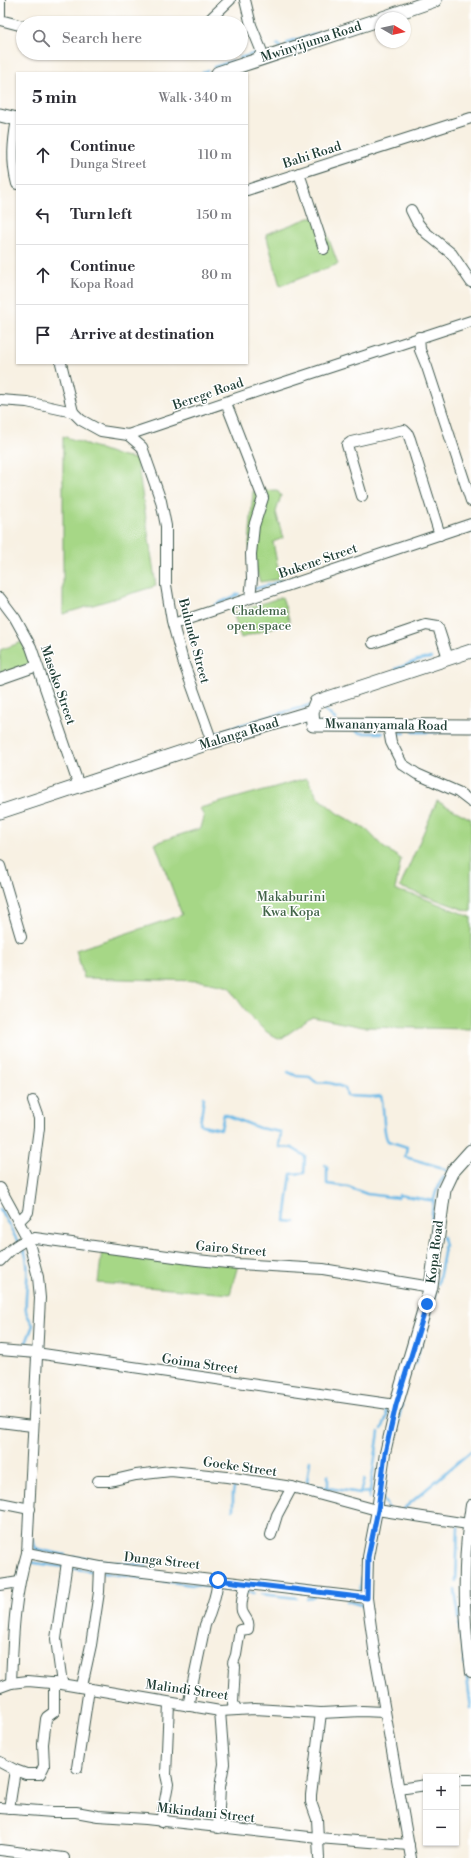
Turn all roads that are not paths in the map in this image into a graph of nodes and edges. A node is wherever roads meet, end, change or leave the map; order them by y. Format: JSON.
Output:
{"nodes":[{"id":1,"x":0,"y":0,"type":"edge"},
{"id":2,"x":230,"y":0,"type":"edge"},
{"id":3,"x":245,"y":0,"type":"edge"},
{"id":4,"x":435,"y":0,"type":"edge"},
{"id":5,"x":400,"y":12,"type":"edge"},
{"id":6,"x":0,"y":15,"type":"edge"},
{"id":7,"x":213,"y":16,"type":"edge"},
{"id":8,"x":0,"y":20,"type":"edge"},
{"id":9,"x":375,"y":20,"type":"edge"},
{"id":10,"x":16,"y":24,"type":"edge"},
{"id":11,"x":258,"y":58,"type":"junction"},
{"id":12,"x":221,"y":72,"type":"edge"},
{"id":13,"x":0,"y":115,"type":"edge"},
{"id":14,"x":471,"y":118,"type":"edge"},
{"id":15,"x":16,"y":119,"type":"edge"},
{"id":16,"x":16,"y":126,"type":"edge"},
{"id":17,"x":299,"y":173,"type":"junction"},
{"id":18,"x":16,"y":180,"type":"edge"},
{"id":19,"x":248,"y":190,"type":"edge"},
{"id":20,"x":411,"y":210,"type":"dead end"},
{"id":21,"x":324,"y":249,"type":"dead end"},
{"id":22,"x":471,"y":282,"type":"edge"},
{"id":23,"x":470,"y":325,"type":"edge"},
{"id":24,"x":419,"y":338,"type":"junction"},
{"id":25,"x":61,"y":364,"type":"edge"},
{"id":26,"x":0,"y":400,"type":"edge"},
{"id":27,"x":226,"y":403,"type":"junction"},
{"id":28,"x":73,"y":412,"type":"junction"},
{"id":29,"x":128,"y":435,"type":"junction"},
{"id":30,"x":362,"y":496,"type":"dead end"},
{"id":31,"x":471,"y":501,"type":"edge"},
{"id":32,"x":471,"y":524,"type":"edge"},
{"id":33,"x":440,"y":535,"type":"junction"},
{"id":34,"x":250,"y":598,"type":"junction"},
{"id":35,"x":2,"y":602,"type":"edge"},
{"id":36,"x":173,"y":624,"type":"junction"},
{"id":37,"x":373,"y":643,"type":"dead end"},
{"id":38,"x":471,"y":651,"type":"edge"},
{"id":39,"x":448,"y":658,"type":"junction"},
{"id":40,"x":38,"y":666,"type":"junction"},
{"id":41,"x":0,"y":679,"type":"edge"},
{"id":42,"x":312,"y":712,"type":"junction"},
{"id":43,"x":388,"y":725,"type":"junction"},
{"id":44,"x":471,"y":726,"type":"edge"},
{"id":45,"x":212,"y":742,"type":"junction"},
{"id":46,"x":79,"y":786,"type":"junction"},
{"id":47,"x":471,"y":802,"type":"edge"},
{"id":48,"x":0,"y":812,"type":"edge"},
{"id":49,"x":0,"y":866,"type":"edge"},
{"id":50,"x":21,"y":937,"type":"dead end"},
{"id":51,"x":33,"y":1101,"type":"dead end"},
{"id":52,"x":471,"y":1151,"type":"edge"},
{"id":53,"x":0,"y":1188,"type":"edge"},
{"id":54,"x":19,"y":1221,"type":"junction"},
{"id":55,"x":28,"y":1239,"type":"junction"},
{"id":56,"x":0,"y":1261,"type":"edge"},
{"id":57,"x":431,"y":1287,"type":"junction"},
{"id":58,"x":0,"y":1350,"type":"edge"},
{"id":59,"x":36,"y":1353,"type":"junction"},
{"id":60,"x":396,"y":1405,"type":"junction"},
{"id":61,"x":0,"y":1422,"type":"edge"},
{"id":62,"x":32,"y":1426,"type":"junction"},
{"id":63,"x":98,"y":1480,"type":"dead end"},
{"id":64,"x":292,"y":1487,"type":"junction"},
{"id":65,"x":0,"y":1503,"type":"edge"},
{"id":66,"x":471,"y":1505,"type":"edge"},
{"id":67,"x":30,"y":1509,"type":"junction"},
{"id":68,"x":378,"y":1510,"type":"junction"},
{"id":69,"x":468,"y":1524,"type":"junction"},
{"id":70,"x":270,"y":1535,"type":"dead end"},
{"id":71,"x":27,"y":1553,"type":"junction"},
{"id":72,"x":66,"y":1562,"type":"junction"},
{"id":73,"x":100,"y":1567,"type":"junction"},
{"id":74,"x":218,"y":1580,"type":"junction"},
{"id":75,"x":19,"y":1582,"type":"junction"},
{"id":76,"x":245,"y":1584,"type":"junction"},
{"id":77,"x":0,"y":1585,"type":"edge"},
{"id":78,"x":367,"y":1598,"type":"junction"},
{"id":79,"x":471,"y":1672,"type":"edge"},
{"id":80,"x":11,"y":1683,"type":"junction"},
{"id":81,"x":58,"y":1683,"type":"junction"},
{"id":82,"x":0,"y":1687,"type":"edge"},
{"id":83,"x":86,"y":1687,"type":"junction"},
{"id":84,"x":169,"y":1703,"type":"junction"},
{"id":85,"x":188,"y":1706,"type":"junction"},
{"id":86,"x":236,"y":1710,"type":"junction"},
{"id":87,"x":220,"y":1711,"type":"junction"},
{"id":88,"x":384,"y":1712,"type":"junction"},
{"id":89,"x":322,"y":1713,"type":"junction"},
{"id":90,"x":0,"y":1762,"type":"edge"},
{"id":91,"x":77,"y":1768,"type":"dead end"},
{"id":92,"x":16,"y":1770,"type":"junction"},
{"id":93,"x":459,"y":1780,"type":"edge"},
{"id":94,"x":471,"y":1780,"type":"edge"},
{"id":95,"x":423,"y":1785,"type":"edge"},
{"id":96,"x":399,"y":1789,"type":"junction"},
{"id":97,"x":4,"y":1808,"type":"edge"},
{"id":98,"x":161,"y":1822,"type":"junction"},
{"id":99,"x":218,"y":1828,"type":"junction"},
{"id":100,"x":318,"y":1838,"type":"junction"},
{"id":101,"x":409,"y":1845,"type":"junction"},
{"id":102,"x":0,"y":1850,"type":"edge"},
{"id":103,"x":64,"y":1858,"type":"edge"},
{"id":104,"x":319,"y":1858,"type":"edge"},
{"id":105,"x":412,"y":1858,"type":"edge"}],
"edges":[{"from":1,"to":6,"type":"street"},
{"from":2,"to":7,"type":"street"},
{"from":3,"to":11,"type":"street"},
{"from":4,"to":5,"type":"street","name":"Mwinyijuma Road"},
{"from":8,"to":10,"type":"street"},
{"from":9,"to":11,"type":"street","name":"Mwinyijuma Road"},
{"from":11,"to":12,"type":"street","name":"Mwinyijuma Road"},
{"from":13,"to":15,"type":"street"},
{"from":14,"to":17,"type":"street","name":"Bahi Road"},
{"from":16,"to":18,"type":"street"},
{"from":17,"to":19,"type":"street","name":"Bahi Road"},
{"from":17,"to":21,"type":"street"},
{"from":20,"to":22,"type":"street"},
{"from":23,"to":24,"type":"street","name":"Berege Road"},
{"from":24,"to":27,"type":"street","name":"Berege Road"},
{"from":24,"to":31,"type":"street"},
{"from":25,"to":28,"type":"street"},
{"from":26,"to":28,"type":"street","name":"Berege Road"},
{"from":27,"to":29,"type":"street","name":"Berege Road"},
{"from":27,"to":34,"type":"street"},
{"from":28,"to":29,"type":"street","name":"Berege Road"},
{"from":29,"to":36,"type":"street","name":"Bulunde Street"},
{"from":30,"to":33,"type":"street"},
{"from":32,"to":33,"type":"street","name":"Bukene Street"},
{"from":33,"to":34,"type":"street","name":"Bukene Street"},
{"from":34,"to":36,"type":"street","name":"Bukene Street"},
{"from":35,"to":40,"type":"street","name":"Masoko Street"},
{"from":36,"to":45,"type":"street","name":"Bulunde Street"},
{"from":37,"to":39,"type":"street"},
{"from":38,"to":39,"type":"street","name":"Malanga Road"},
{"from":39,"to":42,"type":"street","name":"Malanga Road"},
{"from":40,"to":41,"type":"street"},
{"from":40,"to":46,"type":"street","name":"Masoko Street"},
{"from":42,"to":43,"type":"street","name":"Mwananyamala Road"},
{"from":42,"to":45,"type":"street","name":"Malanga Road"},
{"from":43,"to":44,"type":"street","name":"Mwananyamala Road"},
{"from":43,"to":47,"type":"street"},
{"from":45,"to":46,"type":"street","name":"Malanga Road"},
{"from":46,"to":48,"type":"street","name":"Malanga Road"},
{"from":49,"to":50,"type":"street"},
{"from":51,"to":54,"type":"street"},
{"from":52,"to":57,"type":"street","name":"Kopa Road"},
{"from":53,"to":54,"type":"street"},
{"from":54,"to":55,"type":"street"},
{"from":55,"to":56,"type":"street"},
{"from":55,"to":57,"type":"street","name":"Gairo Street"},
{"from":55,"to":59,"type":"street"},
{"from":57,"to":60,"type":"street","name":"Kopa Road"},
{"from":58,"to":59,"type":"street","name":"Goima Street"},
{"from":59,"to":60,"type":"street","name":"Goima Street"},
{"from":59,"to":62,"type":"street"},
{"from":60,"to":68,"type":"street"},
{"from":61,"to":62,"type":"street"},
{"from":62,"to":67,"type":"street"},
{"from":63,"to":64,"type":"street","name":"Goeke Street"},
{"from":64,"to":68,"type":"street","name":"Goeke Street"},
{"from":64,"to":70,"type":"street"},
{"from":65,"to":67,"type":"street"},
{"from":66,"to":69,"type":"street"},
{"from":67,"to":71,"type":"street"},
{"from":68,"to":69,"type":"street","name":"Goeke Street"},
{"from":68,"to":78,"type":"street"},
{"from":69,"to":79,"type":"street"},
{"from":71,"to":72,"type":"street","name":"Dunga Street"},
{"from":71,"to":75,"type":"street"},
{"from":72,"to":73,"type":"street","name":"Dunga Street"},
{"from":72,"to":81,"type":"street"},
{"from":73,"to":74,"type":"street","name":"Dunga Street"},
{"from":73,"to":83,"type":"street"},
{"from":74,"to":76,"type":"street","name":"Dunga Street"},
{"from":74,"to":85,"type":"street"},
{"from":75,"to":77,"type":"street"},
{"from":75,"to":80,"type":"street"},
{"from":76,"to":78,"type":"street","name":"Dunga Street"},
{"from":76,"to":86,"type":"street"},
{"from":78,"to":88,"type":"street"},
{"from":80,"to":81,"type":"street","name":"Malindi Street"},
{"from":80,"to":82,"type":"street","name":"Malindi Street"},
{"from":81,"to":83,"type":"street","name":"Malindi Street"},
{"from":81,"to":92,"type":"street"},
{"from":83,"to":84,"type":"street","name":"Malindi Street"},
{"from":83,"to":91,"type":"street"},
{"from":84,"to":85,"type":"street","name":"Malindi Street"},
{"from":84,"to":98,"type":"street"},
{"from":85,"to":87,"type":"street","name":"Malindi Street"},
{"from":86,"to":87,"type":"street","name":"Malindi Street"},
{"from":86,"to":89,"type":"street","name":"Malindi Street"},
{"from":87,"to":99,"type":"street"},
{"from":88,"to":89,"type":"street","name":"Malindi Street"},
{"from":88,"to":96,"type":"street"},
{"from":89,"to":100,"type":"street"},
{"from":90,"to":92,"type":"street"},
{"from":92,"to":97,"type":"street"},
{"from":93,"to":94,"type":"street"},
{"from":95,"to":96,"type":"street"},
{"from":96,"to":101,"type":"street"},
{"from":97,"to":98,"type":"street","name":"Mikindani Street"},
{"from":98,"to":99,"type":"street","name":"Mikindani Street"},
{"from":99,"to":100,"type":"street","name":"Mikindani Street"},
{"from":100,"to":101,"type":"street","name":"Mikindani Street"},
{"from":100,"to":104,"type":"street"},
{"from":101,"to":105,"type":"street"},
{"from":102,"to":103,"type":"street"}]}
